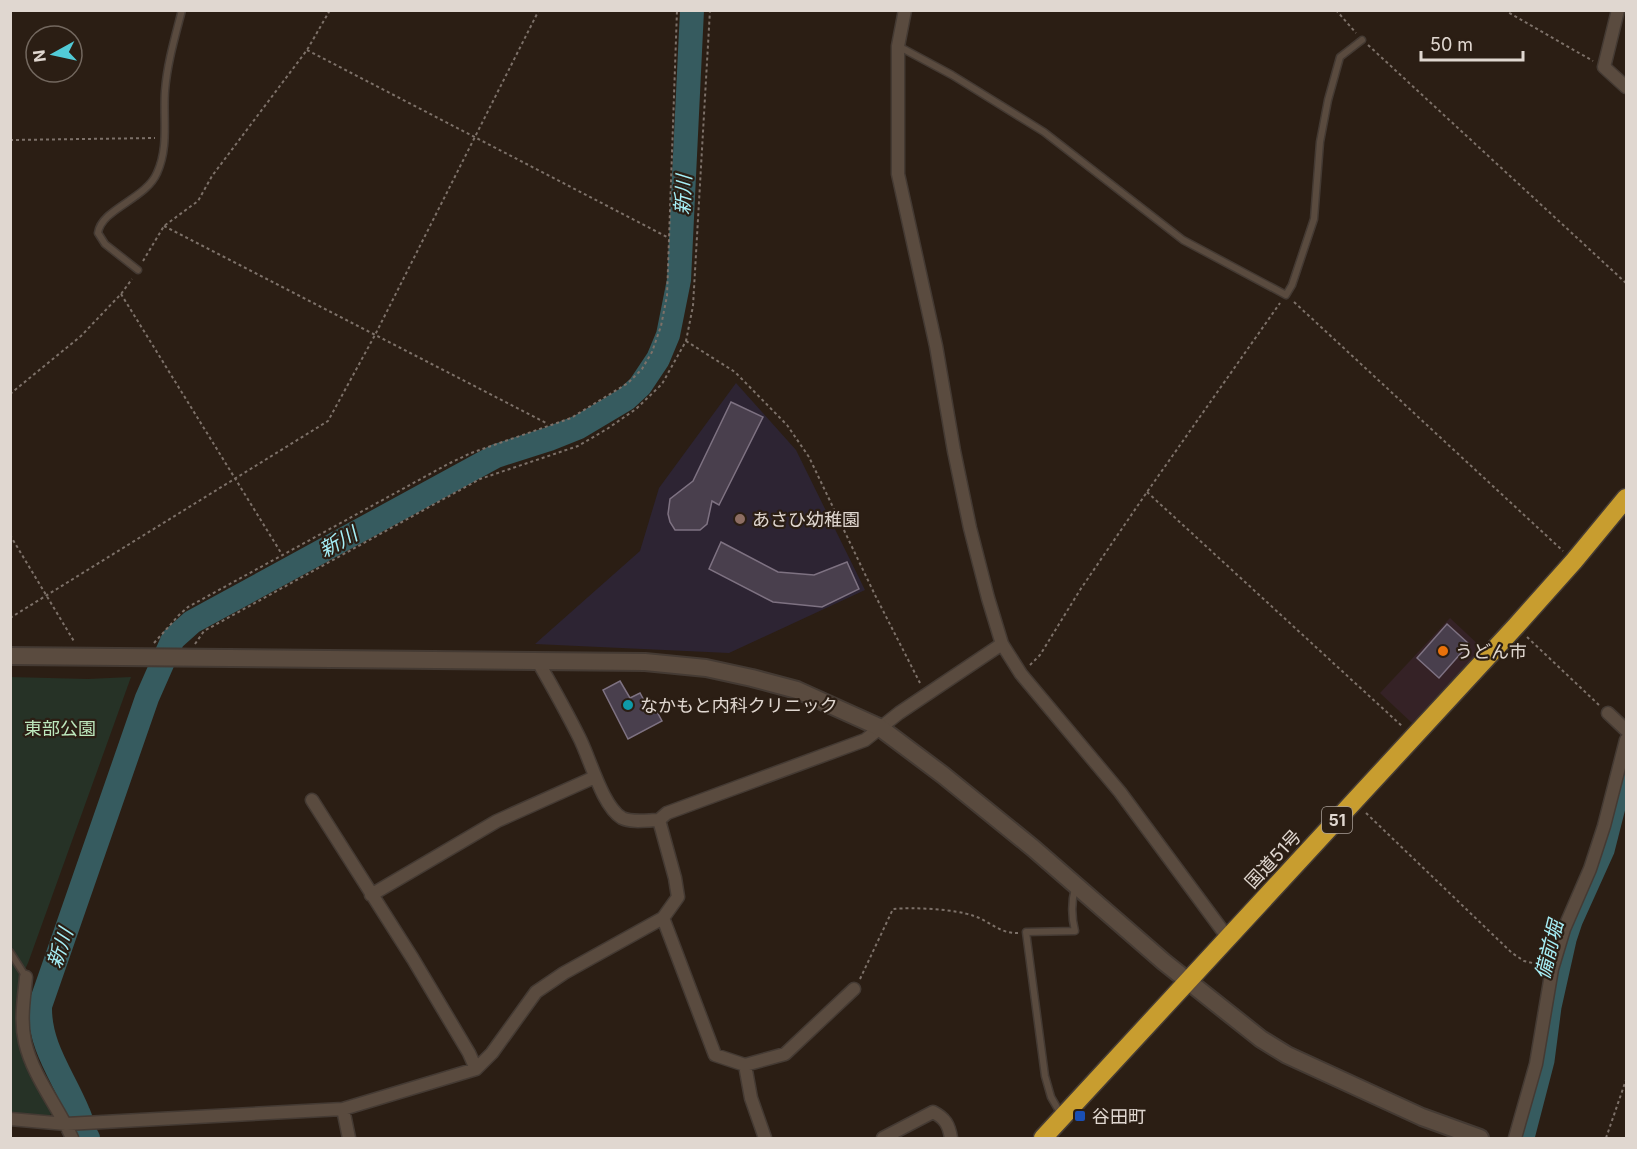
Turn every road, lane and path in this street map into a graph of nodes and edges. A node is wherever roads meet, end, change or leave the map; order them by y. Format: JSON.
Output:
{"nodes":[{"id":1,"x":182,"y":10,"type":"edge"},
{"id":2,"x":330,"y":10,"type":"edge"},
{"id":3,"x":539,"y":10,"type":"edge"},
{"id":4,"x":677,"y":10,"type":"edge"},
{"id":5,"x":710,"y":10,"type":"edge"},
{"id":6,"x":905,"y":10,"type":"edge"},
{"id":7,"x":1336,"y":10,"type":"edge"},
{"id":8,"x":1504,"y":10,"type":"edge"},
{"id":9,"x":1618,"y":10,"type":"edge"},
{"id":10,"x":1362,"y":40,"type":"junction"},
{"id":11,"x":898,"y":46,"type":"junction"},
{"id":12,"x":307,"y":50,"type":"junction"},
{"id":13,"x":1604,"y":67,"type":"junction"},
{"id":14,"x":1626,"y":87,"type":"edge"},
{"id":15,"x":475,"y":137,"type":"junction"},
{"id":16,"x":165,"y":138,"type":"junction"},
{"id":17,"x":10,"y":140,"type":"edge"},
{"id":18,"x":164,"y":226,"type":"junction"},
{"id":19,"x":669,"y":237,"type":"junction"},
{"id":20,"x":138,"y":270,"type":"junction"},
{"id":21,"x":1626,"y":283,"type":"edge"},
{"id":22,"x":121,"y":294,"type":"junction"},
{"id":23,"x":1286,"y":295,"type":"junction"},
{"id":24,"x":375,"y":335,"type":"junction"},
{"id":25,"x":686,"y":341,"type":"junction"},
{"id":26,"x":10,"y":394,"type":"edge"},
{"id":27,"x":549,"y":424,"type":"junction"},
{"id":28,"x":235,"y":478,"type":"junction"},
{"id":29,"x":1147,"y":492,"type":"junction"},
{"id":30,"x":1626,"y":498,"type":"edge"},
{"id":31,"x":10,"y":534,"type":"edge"},
{"id":32,"x":284,"y":556,"type":"junction"},
{"id":33,"x":1574,"y":561,"type":"junction"},
{"id":34,"x":47,"y":595,"type":"junction"},
{"id":35,"x":10,"y":618,"type":"edge"},
{"id":36,"x":1516,"y":626,"type":"junction"},
{"id":37,"x":1002,"y":644,"type":"junction"},
{"id":38,"x":10,"y":656,"type":"edge"},
{"id":39,"x":81,"y":657,"type":"junction"},
{"id":40,"x":146,"y":658,"type":"junction"},
{"id":41,"x":186,"y":658,"type":"junction"},
{"id":42,"x":537,"y":660,"type":"junction"},
{"id":43,"x":1021,"y":674,"type":"junction"},
{"id":44,"x":926,"y":695,"type":"junction"},
{"id":45,"x":1608,"y":713,"type":"joint"},
{"id":46,"x":879,"y":727,"type":"junction"},
{"id":47,"x":1626,"y":730,"type":"edge"},
{"id":48,"x":1413,"y":736,"type":"junction"},
{"id":49,"x":1626,"y":740,"type":"edge"},
{"id":50,"x":595,"y":777,"type":"junction"},
{"id":51,"x":312,"y":800,"type":"dead end"},
{"id":52,"x":1355,"y":801,"type":"junction"},
{"id":53,"x":659,"y":820,"type":"junction"},
{"id":54,"x":1076,"y":885,"type":"junction"},
{"id":55,"x":371,"y":895,"type":"junction"},
{"id":56,"x":663,"y":918,"type":"junction"},
{"id":57,"x":1026,"y":932,"type":"junction"},
{"id":58,"x":1228,"y":938,"type":"junction"},
{"id":59,"x":10,"y":952,"type":"edge"},
{"id":60,"x":1552,"y":969,"type":"junction"},
{"id":61,"x":26,"y":977,"type":"joint"},
{"id":62,"x":1189,"y":981,"type":"junction"},
{"id":63,"x":854,"y":989,"type":"joint"},
{"id":64,"x":745,"y":1065,"type":"junction"},
{"id":65,"x":476,"y":1069,"type":"junction"},
{"id":66,"x":1626,"y":1080,"type":"edge"},
{"id":67,"x":343,"y":1109,"type":"junction"},
{"id":68,"x":1063,"y":1116,"type":"junction"},
{"id":69,"x":10,"y":1119,"type":"edge"},
{"id":70,"x":76,"y":1123,"type":"junction"},
{"id":71,"x":72,"y":1138,"type":"edge"},
{"id":72,"x":349,"y":1138,"type":"edge"},
{"id":73,"x":765,"y":1138,"type":"edge"},
{"id":74,"x":882,"y":1138,"type":"edge"},
{"id":75,"x":951,"y":1138,"type":"edge"},
{"id":76,"x":1043,"y":1138,"type":"edge"},
{"id":77,"x":1480,"y":1138,"type":"edge"},
{"id":78,"x":1515,"y":1138,"type":"edge"},
{"id":79,"x":1606,"y":1138,"type":"edge"}],
"edges":[{"from":1,"to":16,"type":"lane"},
{"from":2,"to":12,"type":"path"},
{"from":3,"to":15,"type":"path"},
{"from":4,"to":19,"type":"path"},
{"from":5,"to":25,"type":"path"},
{"from":6,"to":11,"type":"street"},
{"from":7,"to":10,"type":"path"},
{"from":8,"to":13,"type":"path"},
{"from":9,"to":13,"type":"street"},
{"from":10,"to":21,"type":"path"},
{"from":10,"to":23,"type":"lane"},
{"from":11,"to":23,"type":"lane"},
{"from":11,"to":37,"type":"street"},
{"from":12,"to":15,"type":"path"},
{"from":12,"to":18,"type":"path"},
{"from":13,"to":14,"type":"street"},
{"from":15,"to":19,"type":"path"},
{"from":15,"to":24,"type":"path"},
{"from":16,"to":17,"type":"path"},
{"from":16,"to":20,"type":"lane"},
{"from":18,"to":20,"type":"path"},
{"from":18,"to":24,"type":"path"},
{"from":19,"to":27,"type":"path"},
{"from":20,"to":22,"type":"path"},
{"from":22,"to":26,"type":"path"},
{"from":22,"to":28,"type":"path"},
{"from":23,"to":29,"type":"path"},
{"from":23,"to":33,"type":"path"},
{"from":24,"to":27,"type":"path"},
{"from":24,"to":28,"type":"path"},
{"from":25,"to":41,"type":"path"},
{"from":25,"to":44,"type":"path"},
{"from":27,"to":32,"type":"path"},
{"from":28,"to":32,"type":"path"},
{"from":28,"to":34,"type":"path"},
{"from":29,"to":43,"type":"path"},
{"from":29,"to":48,"type":"path"},
{"from":30,"to":33,"type":"highway","name":"国道51号","number":"51"},
{"from":31,"to":34,"type":"path"},
{"from":32,"to":40,"type":"path"},
{"from":33,"to":36,"type":"highway","name":"国道51号","number":"51"},
{"from":34,"to":35,"type":"path"},
{"from":34,"to":39,"type":"path"},
{"from":36,"to":45,"type":"path"},
{"from":36,"to":48,"type":"highway","name":"国道51号","number":"51"},
{"from":37,"to":43,"type":"street"},
{"from":37,"to":44,"type":"street"},
{"from":38,"to":39,"type":"street"},
{"from":39,"to":40,"type":"street"},
{"from":40,"to":41,"type":"street"},
{"from":41,"to":42,"type":"street"},
{"from":42,"to":46,"type":"street"},
{"from":42,"to":50,"type":"street"},
{"from":43,"to":58,"type":"street"},
{"from":44,"to":46,"type":"street"},
{"from":45,"to":47,"type":"street"},
{"from":46,"to":53,"type":"street"},
{"from":46,"to":54,"type":"street"},
{"from":48,"to":52,"type":"highway","name":"国道51号","number":"51"},
{"from":49,"to":60,"type":"street"},
{"from":50,"to":53,"type":"street"},
{"from":50,"to":55,"type":"street"},
{"from":51,"to":55,"type":"street"},
{"from":52,"to":58,"type":"highway","name":"国道51号","number":"51"},
{"from":52,"to":60,"type":"path"},
{"from":53,"to":56,"type":"street"},
{"from":54,"to":57,"type":"lane"},
{"from":54,"to":62,"type":"street"},
{"from":55,"to":65,"type":"street"},
{"from":56,"to":64,"type":"street"},
{"from":56,"to":65,"type":"street"},
{"from":57,"to":63,"type":"path"},
{"from":57,"to":68,"type":"lane"},
{"from":58,"to":62,"type":"highway","name":"国道51号","number":"51"},
{"from":59,"to":61,"type":"lane"},
{"from":60,"to":78,"type":"street"},
{"from":61,"to":70,"type":"street"},
{"from":62,"to":68,"type":"highway","name":"国道51号","number":"51"},
{"from":62,"to":77,"type":"street"},
{"from":63,"to":64,"type":"street"},
{"from":64,"to":73,"type":"street"},
{"from":65,"to":67,"type":"street"},
{"from":66,"to":79,"type":"path"},
{"from":67,"to":70,"type":"street"},
{"from":67,"to":72,"type":"street"},
{"from":68,"to":76,"type":"highway","name":"国道51号","number":"51"},
{"from":69,"to":70,"type":"street"},
{"from":70,"to":71,"type":"street"},
{"from":74,"to":75,"type":"street"}]}
